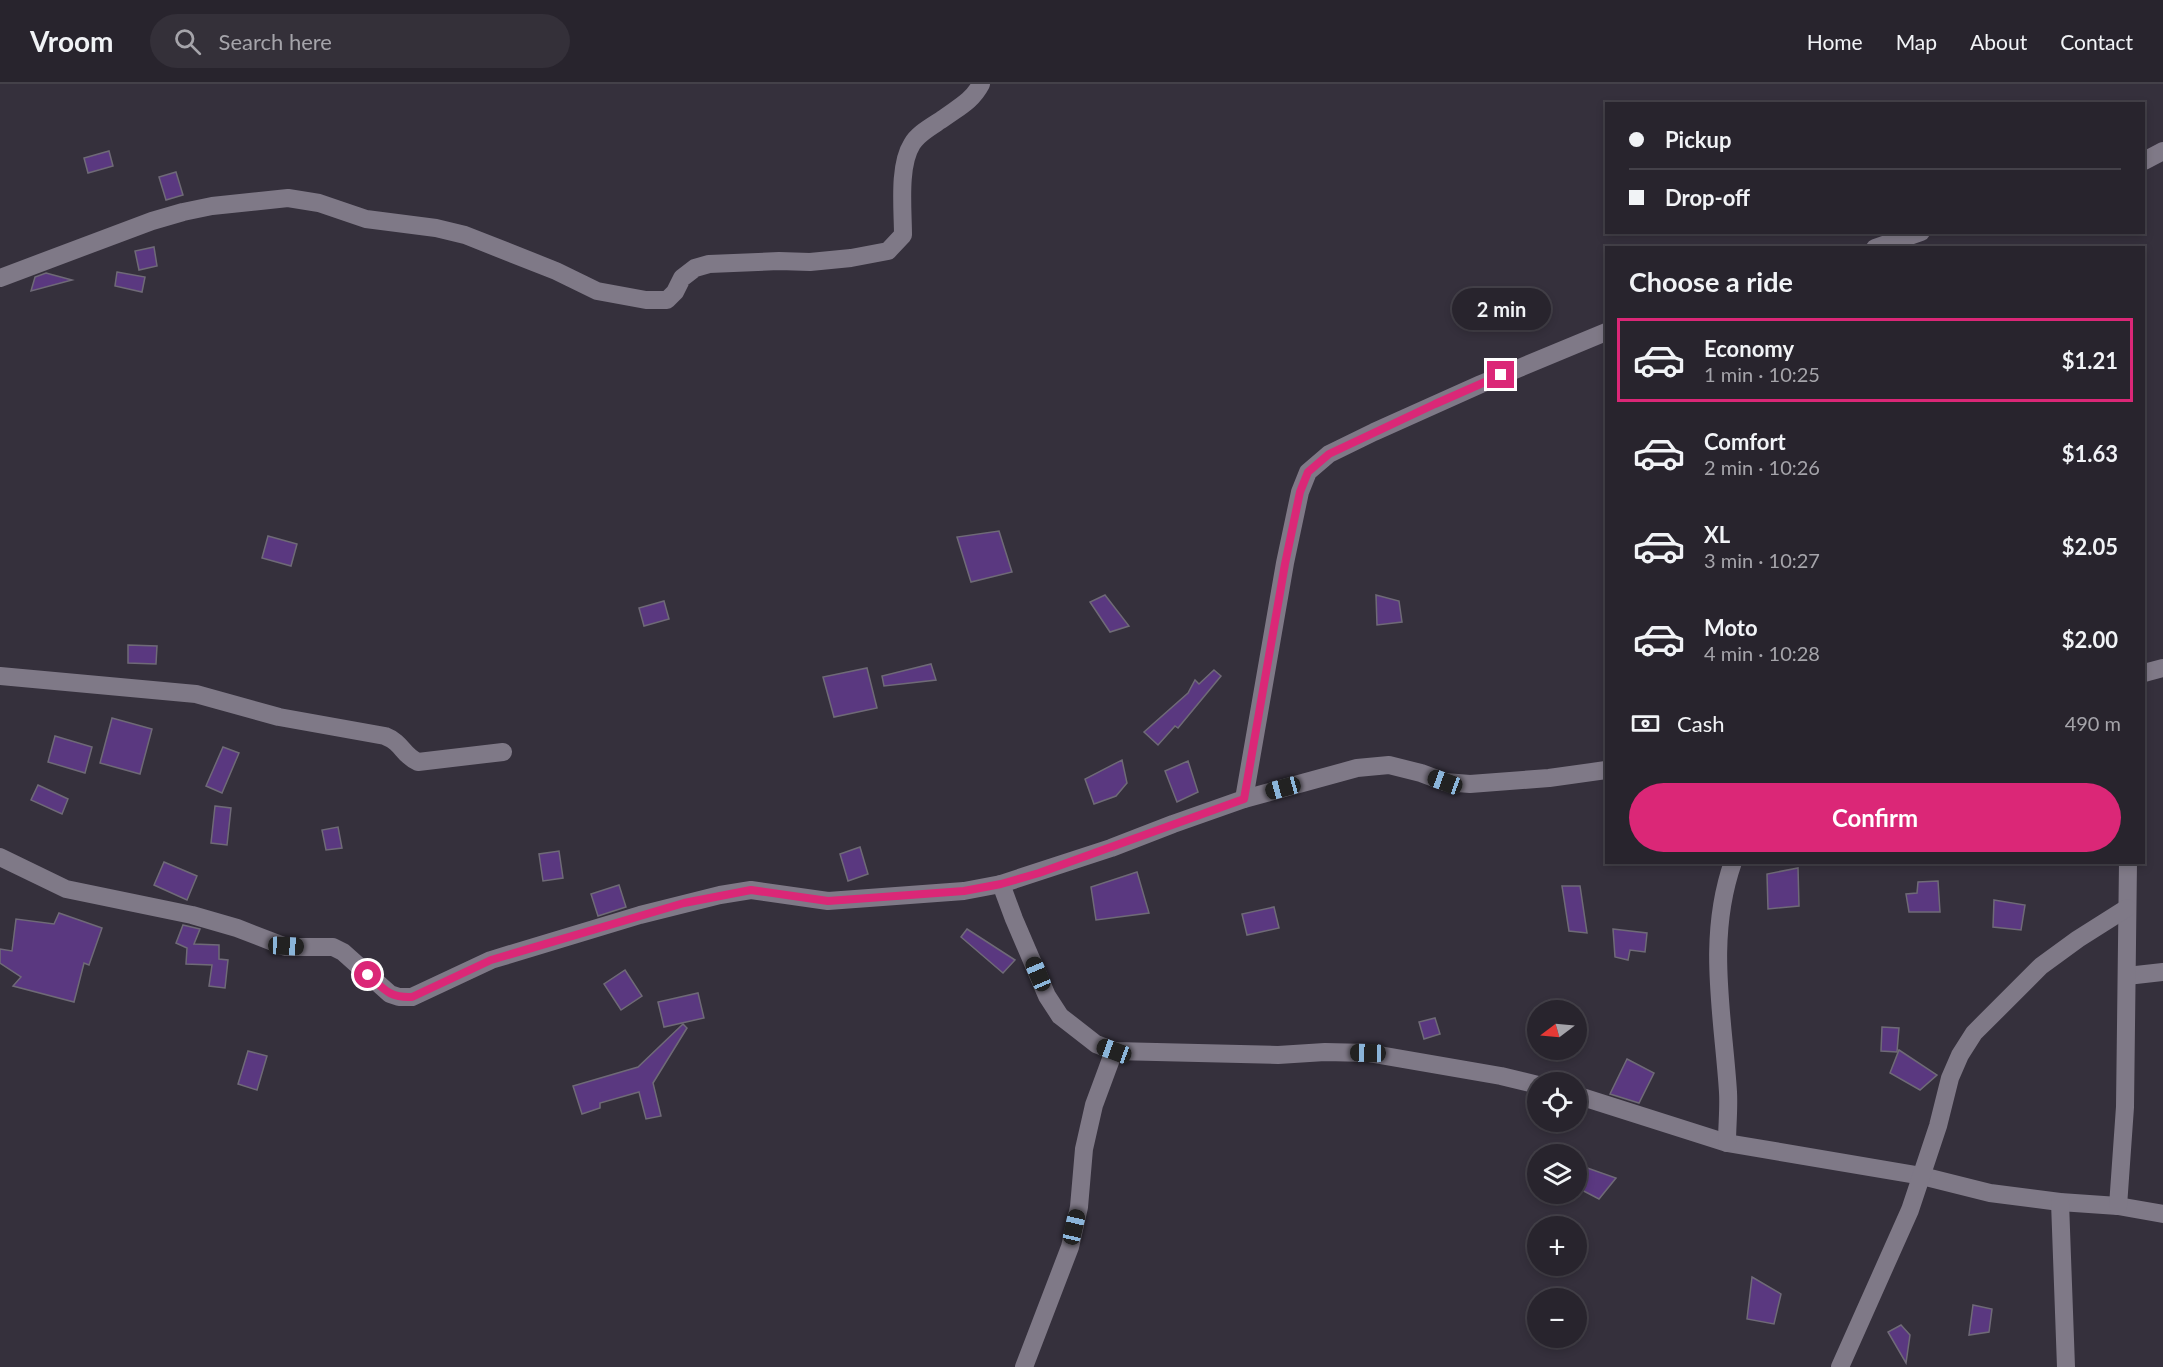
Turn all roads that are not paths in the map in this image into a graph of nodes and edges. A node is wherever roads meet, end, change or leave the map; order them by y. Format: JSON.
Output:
{"nodes":[{"id":1,"x":981,"y":84,"type":"edge"},
{"id":2,"x":2163,"y":151,"type":"edge"},
{"id":3,"x":2145,"y":160,"type":"edge"},
{"id":4,"x":1915,"y":234,"type":"edge"},
{"id":5,"x":1881,"y":246,"type":"edge"},
{"id":6,"x":0,"y":278,"type":"edge"},
{"id":7,"x":1605,"y":332,"type":"edge"},
{"id":8,"x":2163,"y":668,"type":"edge"},
{"id":9,"x":2145,"y":673,"type":"edge"},
{"id":10,"x":0,"y":676,"type":"edge"},
{"id":11,"x":503,"y":752,"type":"dead end"},
{"id":12,"x":1605,"y":770,"type":"edge"},
{"id":13,"x":1244,"y":799,"type":"junction"},
{"id":14,"x":0,"y":857,"type":"edge"},
{"id":15,"x":1731,"y":864,"type":"edge"},
{"id":16,"x":2128,"y":864,"type":"edge"},
{"id":17,"x":1001,"y":884,"type":"junction"},
{"id":18,"x":2127,"y":908,"type":"junction"},
{"id":19,"x":2163,"y":972,"type":"edge"},
{"id":20,"x":2127,"y":976,"type":"junction"},
{"id":21,"x":1114,"y":1051,"type":"junction"},
{"id":22,"x":1527,"y":1082,"type":"edge"},
{"id":23,"x":1587,"y":1098,"type":"edge"},
{"id":24,"x":1727,"y":1143,"type":"junction"},
{"id":25,"x":1922,"y":1176,"type":"junction"},
{"id":26,"x":2060,"y":1202,"type":"junction"},
{"id":27,"x":2118,"y":1206,"type":"junction"},
{"id":28,"x":2163,"y":1214,"type":"edge"},
{"id":29,"x":1024,"y":1367,"type":"edge"},
{"id":30,"x":1840,"y":1367,"type":"edge"},
{"id":31,"x":2066,"y":1367,"type":"edge"}],
"edges":[{"from":1,"to":6,"type":"street"},
{"from":2,"to":3,"type":"street"},
{"from":4,"to":5,"type":"street"},
{"from":7,"to":13,"type":"street"},
{"from":8,"to":9,"type":"street"},
{"from":10,"to":11,"type":"street"},
{"from":12,"to":13,"type":"street"},
{"from":13,"to":17,"type":"street"},
{"from":14,"to":17,"type":"street"},
{"from":15,"to":24,"type":"street"},
{"from":16,"to":18,"type":"street"},
{"from":17,"to":21,"type":"street"},
{"from":18,"to":20,"type":"street"},
{"from":18,"to":25,"type":"street"},
{"from":19,"to":20,"type":"street"},
{"from":20,"to":27,"type":"street"},
{"from":21,"to":22,"type":"street"},
{"from":21,"to":29,"type":"street"},
{"from":23,"to":24,"type":"street"},
{"from":24,"to":25,"type":"street"},
{"from":25,"to":26,"type":"street"},
{"from":25,"to":30,"type":"street"},
{"from":26,"to":27,"type":"street"},
{"from":26,"to":31,"type":"street"},
{"from":27,"to":28,"type":"street"}]}
